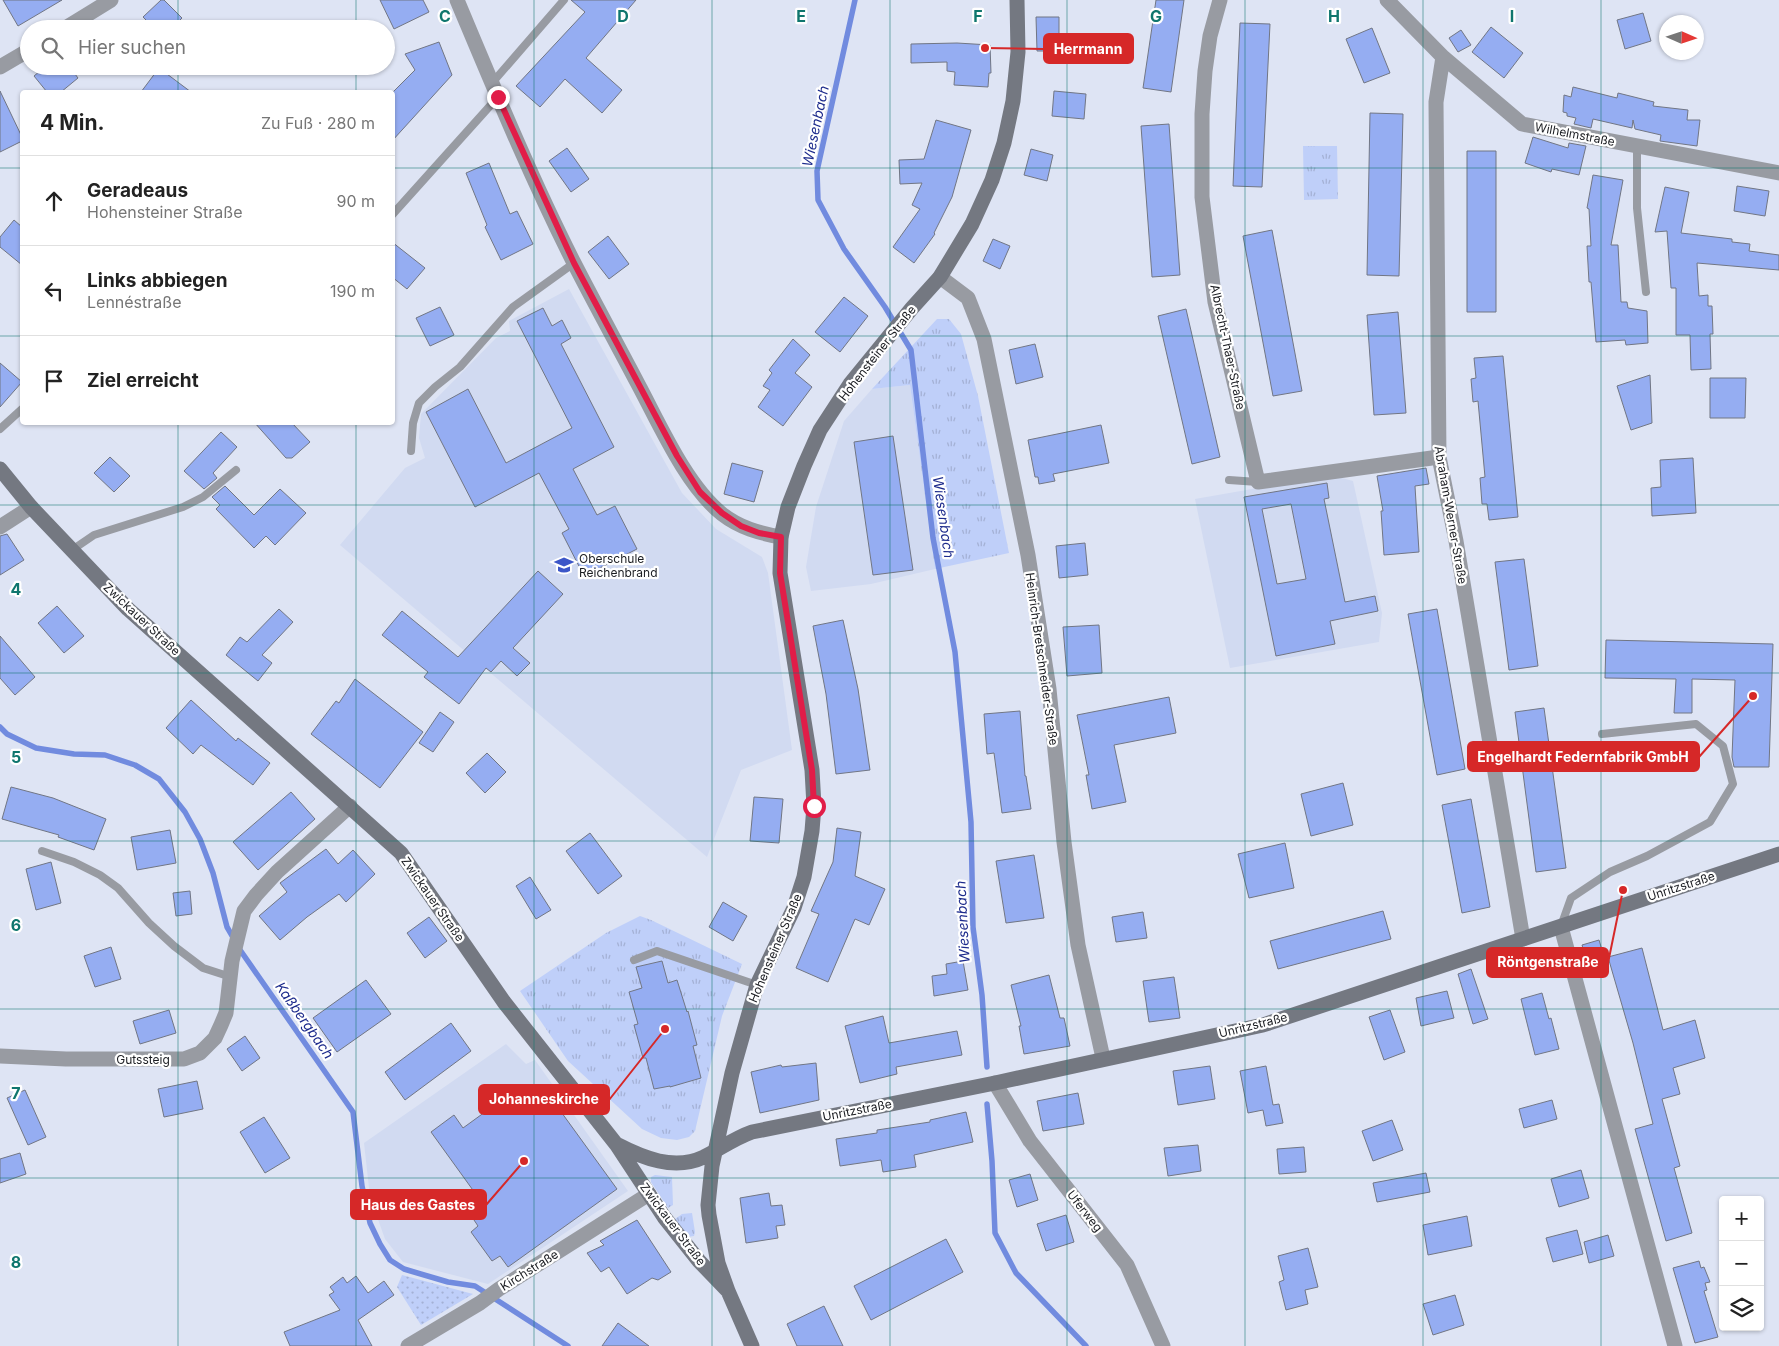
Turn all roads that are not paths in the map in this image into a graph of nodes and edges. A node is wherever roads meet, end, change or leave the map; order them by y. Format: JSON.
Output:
{"nodes":[{"id":1,"x":111,"y":0,"type":"edge"},
{"id":2,"x":457,"y":0,"type":"edge"},
{"id":3,"x":564,"y":0,"type":"edge"},
{"id":4,"x":1017,"y":0,"type":"edge"},
{"id":5,"x":1220,"y":0,"type":"edge"},
{"id":6,"x":1387,"y":0,"type":"edge"},
{"id":7,"x":79,"y":20,"type":"edge"},
{"id":8,"x":20,"y":55,"type":"edge"},
{"id":9,"x":1443,"y":57,"type":"junction"},
{"id":10,"x":0,"y":67,"type":"edge"},
{"id":11,"x":495,"y":90,"type":"junction"},
{"id":12,"x":1637,"y":146,"type":"junction"},
{"id":13,"x":1779,"y":173,"type":"edge"},
{"id":14,"x":395,"y":211,"type":"edge"},
{"id":15,"x":574,"y":263,"type":"junction"},
{"id":16,"x":940,"y":276,"type":"junction"},
{"id":17,"x":1646,"y":292,"type":"dead end"},
{"id":18,"x":20,"y":411,"type":"edge"},
{"id":19,"x":0,"y":429,"type":"edge"},
{"id":20,"x":411,"y":450,"type":"dead end"},
{"id":21,"x":1439,"y":457,"type":"junction"},
{"id":22,"x":0,"y":469,"type":"edge"},
{"id":23,"x":236,"y":470,"type":"dead end"},
{"id":24,"x":1229,"y":480,"type":"dead end"},
{"id":25,"x":1258,"y":482,"type":"junction"},
{"id":26,"x":31,"y":507,"type":"junction"},
{"id":27,"x":0,"y":527,"type":"edge"},
{"id":28,"x":781,"y":537,"type":"junction"},
{"id":29,"x":72,"y":550,"type":"junction"},
{"id":30,"x":1602,"y":734,"type":"dead end"},
{"id":31,"x":350,"y":806,"type":"junction"},
{"id":32,"x":42,"y":852,"type":"dead end"},
{"id":33,"x":1779,"y":854,"type":"edge"},
{"id":34,"x":1561,"y":926,"type":"junction"},
{"id":35,"x":1523,"y":939,"type":"junction"},
{"id":36,"x":634,"y":960,"type":"dead end"},
{"id":37,"x":231,"y":977,"type":"junction"},
{"id":38,"x":757,"y":985,"type":"junction"},
{"id":39,"x":0,"y":1056,"type":"edge"},
{"id":40,"x":1103,"y":1058,"type":"junction"},
{"id":41,"x":995,"y":1083,"type":"junction"},
{"id":42,"x":616,"y":1144,"type":"junction"},
{"id":43,"x":715,"y":1150,"type":"junction"},
{"id":44,"x":649,"y":1194,"type":"junction"},
{"id":45,"x":728,"y":1291,"type":"junction"},
{"id":46,"x":408,"y":1346,"type":"edge"},
{"id":47,"x":752,"y":1346,"type":"edge"},
{"id":48,"x":1163,"y":1346,"type":"edge"},
{"id":49,"x":1675,"y":1346,"type":"edge"}],
"edges":[{"from":1,"to":7,"type":"street"},
{"from":2,"to":11,"type":"street"},
{"from":3,"to":11,"type":"lane"},
{"from":4,"to":16,"type":"main road","name":"Hohensteiner Straße"},
{"from":5,"to":25,"type":"street","name":"Albrecht-Thaer-Straße"},
{"from":6,"to":9,"type":"street","name":"Wilhelmstraße"},
{"from":8,"to":10,"type":"street"},
{"from":9,"to":12,"type":"street","name":"Wilhelmstraße"},
{"from":9,"to":21,"type":"street","name":"Abraham-Werner-Straße"},
{"from":11,"to":14,"type":"lane"},
{"from":11,"to":15,"type":"street"},
{"from":12,"to":13,"type":"street","name":"Wilhelmstraße"},
{"from":12,"to":17,"type":"lane"},
{"from":15,"to":20,"type":"lane"},
{"from":15,"to":28,"type":"street"},
{"from":16,"to":28,"type":"main road","name":"Hohensteiner Straße"},
{"from":16,"to":40,"type":"street","name":"Heinrich-Bretschneider-Straße"},
{"from":18,"to":19,"type":"lane"},
{"from":21,"to":25,"type":"street"},
{"from":21,"to":35,"type":"street","name":"Abraham-Werner-Straße"},
{"from":22,"to":26,"type":"main road","name":"Zwickauer Straße"},
{"from":23,"to":29,"type":"lane"},
{"from":24,"to":25,"type":"lane"},
{"from":26,"to":27,"type":"street"},
{"from":26,"to":29,"type":"main road","name":"Zwickauer Straße"},
{"from":28,"to":38,"type":"main road","name":"Hohensteiner Straße"},
{"from":29,"to":31,"type":"main road","name":"Zwickauer Straße"},
{"from":30,"to":34,"type":"lane"},
{"from":31,"to":37,"type":"street","name":"Gutssteig"},
{"from":31,"to":42,"type":"main road","name":"Zwickauer Straße"},
{"from":32,"to":37,"type":"lane"},
{"from":33,"to":34,"type":"main road","name":"Unritzstraße"},
{"from":34,"to":35,"type":"main road","name":"Unritzstraße"},
{"from":34,"to":49,"type":"street"},
{"from":35,"to":40,"type":"main road","name":"Unritzstraße"},
{"from":36,"to":38,"type":"lane"},
{"from":37,"to":39,"type":"street","name":"Gutssteig"},
{"from":38,"to":43,"type":"main road","name":"Hohensteiner Straße"},
{"from":40,"to":41,"type":"main road","name":"Unritzstraße"},
{"from":41,"to":43,"type":"main road","name":"Unritzstraße"},
{"from":41,"to":48,"type":"street","name":"Uferweg"},
{"from":42,"to":43,"type":"main road"},
{"from":42,"to":44,"type":"main road","name":"Zwickauer Straße"},
{"from":43,"to":45,"type":"main road","name":"Hohensteiner Straße"},
{"from":44,"to":45,"type":"main road","name":"Zwickauer Straße"},
{"from":44,"to":46,"type":"street","name":"Kirchstraße"},
{"from":45,"to":47,"type":"main road","name":"Zwickauer Straße"}]}
